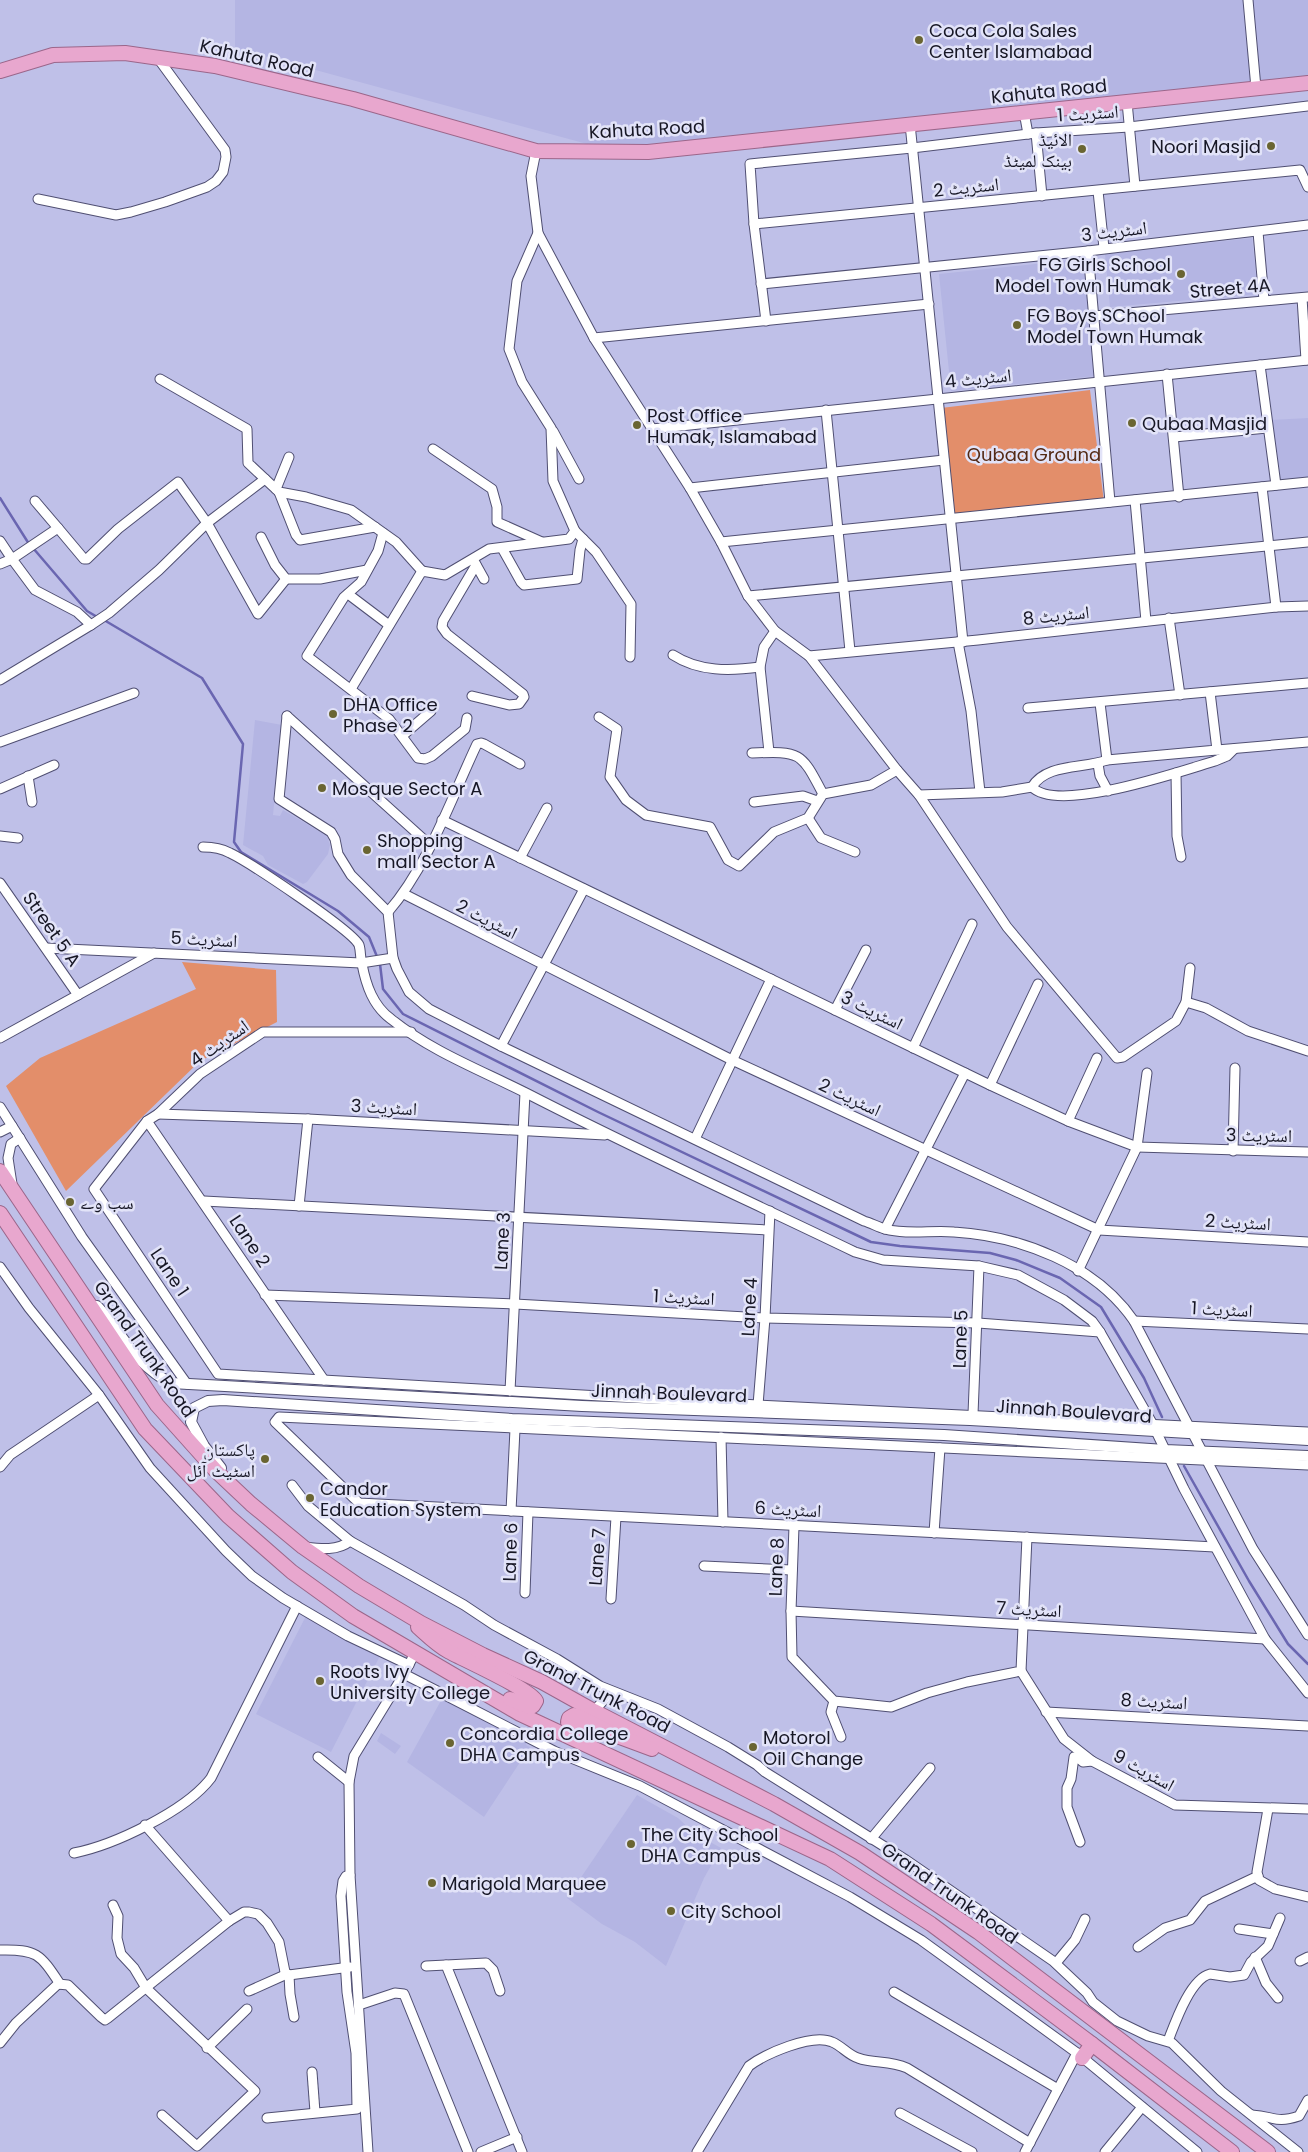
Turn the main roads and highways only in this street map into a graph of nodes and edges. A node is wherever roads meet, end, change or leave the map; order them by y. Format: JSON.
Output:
{"nodes":[{"id":1,"x":0,"y":72,"type":"edge"},
{"id":2,"x":1308,"y":83,"type":"edge"},
{"id":3,"x":0,"y":1171,"type":"edge"},
{"id":4,"x":0,"y":1213,"type":"edge"},
{"id":5,"x":403,"y":1612,"type":"junction"},
{"id":6,"x":411,"y":1662,"type":"junction"},
{"id":7,"x":723,"y":1777,"type":"junction"},
{"id":8,"x":662,"y":1780,"type":"junction"},
{"id":9,"x":1092,"y":2044,"type":"junction"},
{"id":10,"x":1080,"y":2055,"type":"road end"},
{"id":11,"x":1232,"y":2152,"type":"edge"},
{"id":12,"x":1268,"y":2152,"type":"edge"}],
"edges":[{"from":1,"to":2,"type":"highway","name":"Kahuta Road"},
{"from":3,"to":5,"type":"highway","name":"Grand Trunk Road"},
{"from":4,"to":6,"type":"highway","name":"Grand Trunk Road"},
{"from":5,"to":6,"type":"highway"},
{"from":5,"to":7,"type":"highway","name":"Grand Trunk Road"},
{"from":6,"to":8,"type":"highway","name":"Grand Trunk Road"},
{"from":7,"to":8,"type":"highway"},
{"from":7,"to":12,"type":"highway","name":"Grand Trunk Road"},
{"from":8,"to":9,"type":"highway","name":"Grand Trunk Road"},
{"from":9,"to":10,"type":"highway"},
{"from":9,"to":11,"type":"highway","name":"Grand Trunk Road"}]}
